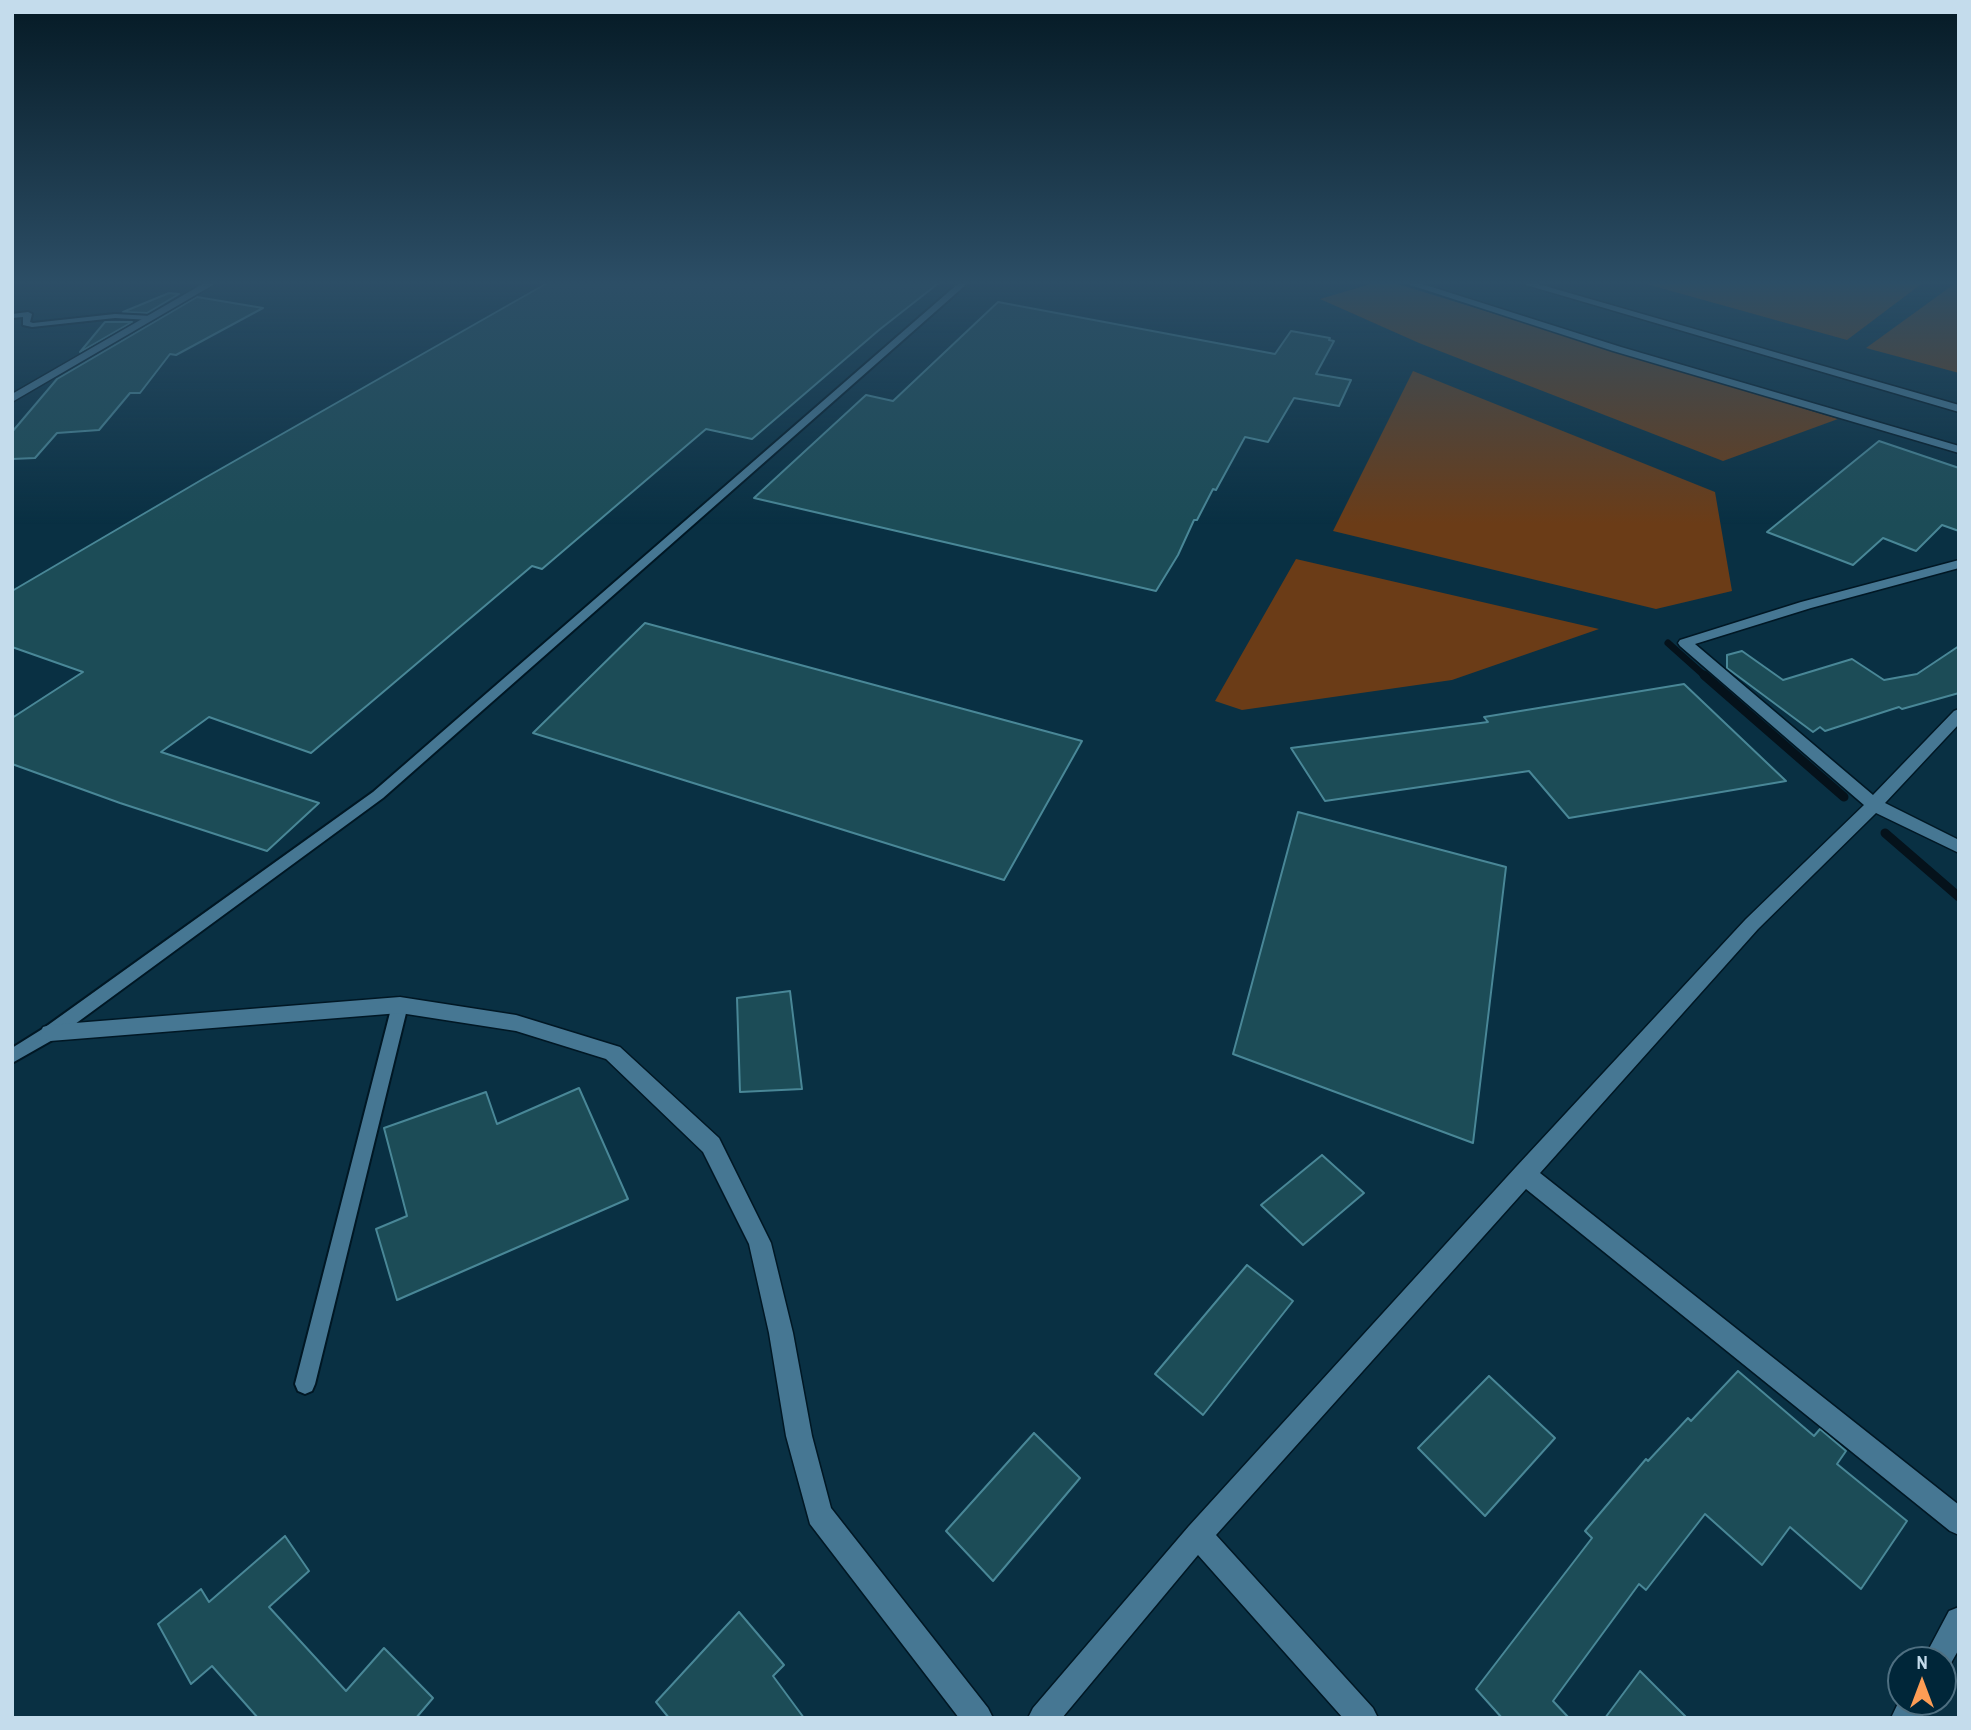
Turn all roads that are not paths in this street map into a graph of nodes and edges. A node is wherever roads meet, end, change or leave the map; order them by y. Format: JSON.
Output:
{"nodes":[{"id":1,"x":74,"y":363,"type":"edge"},
{"id":2,"x":873,"y":363,"type":"edge"},
{"id":3,"x":1664,"y":363,"type":"edge"},
{"id":4,"x":1799,"y":363,"type":"edge"},
{"id":5,"x":12,"y":399,"type":"edge"},
{"id":6,"x":1959,"y":409,"type":"edge"},
{"id":7,"x":1959,"y":450,"type":"edge"},
{"id":8,"x":1959,"y":564,"type":"edge"},
{"id":9,"x":1959,"y":714,"type":"edge"},
{"id":10,"x":1874,"y":805,"type":"junction"},
{"id":11,"x":1959,"y":847,"type":"edge"},
{"id":12,"x":400,"y":1004,"type":"junction"},
{"id":13,"x":50,"y":1033,"type":"junction"},
{"id":14,"x":12,"y":1056,"type":"edge"},
{"id":15,"x":1524,"y":1174,"type":"junction"},
{"id":16,"x":305,"y":1384,"type":"dead end"},
{"id":17,"x":1959,"y":1522,"type":"edge"},
{"id":18,"x":1198,"y":1535,"type":"junction"},
{"id":19,"x":1959,"y":1621,"type":"edge"},
{"id":20,"x":1945,"y":1646,"type":"edge"},
{"id":21,"x":978,"y":1718,"type":"edge"},
{"id":22,"x":1043,"y":1718,"type":"edge"},
{"id":23,"x":1363,"y":1718,"type":"edge"}],
"edges":[{"from":1,"to":5,"type":"street"},
{"from":2,"to":13,"type":"lane"},
{"from":3,"to":7,"type":"street"},
{"from":4,"to":6,"type":"street"},
{"from":8,"to":10,"type":"street"},
{"from":9,"to":10,"type":"street"},
{"from":10,"to":11,"type":"street"},
{"from":10,"to":15,"type":"street"},
{"from":12,"to":13,"type":"street"},
{"from":12,"to":16,"type":"lane"},
{"from":12,"to":21,"type":"street"},
{"from":13,"to":14,"type":"lane"},
{"from":15,"to":17,"type":"street"},
{"from":15,"to":18,"type":"street"},
{"from":18,"to":22,"type":"street"},
{"from":18,"to":23,"type":"street"},
{"from":19,"to":20,"type":"street"}]}
